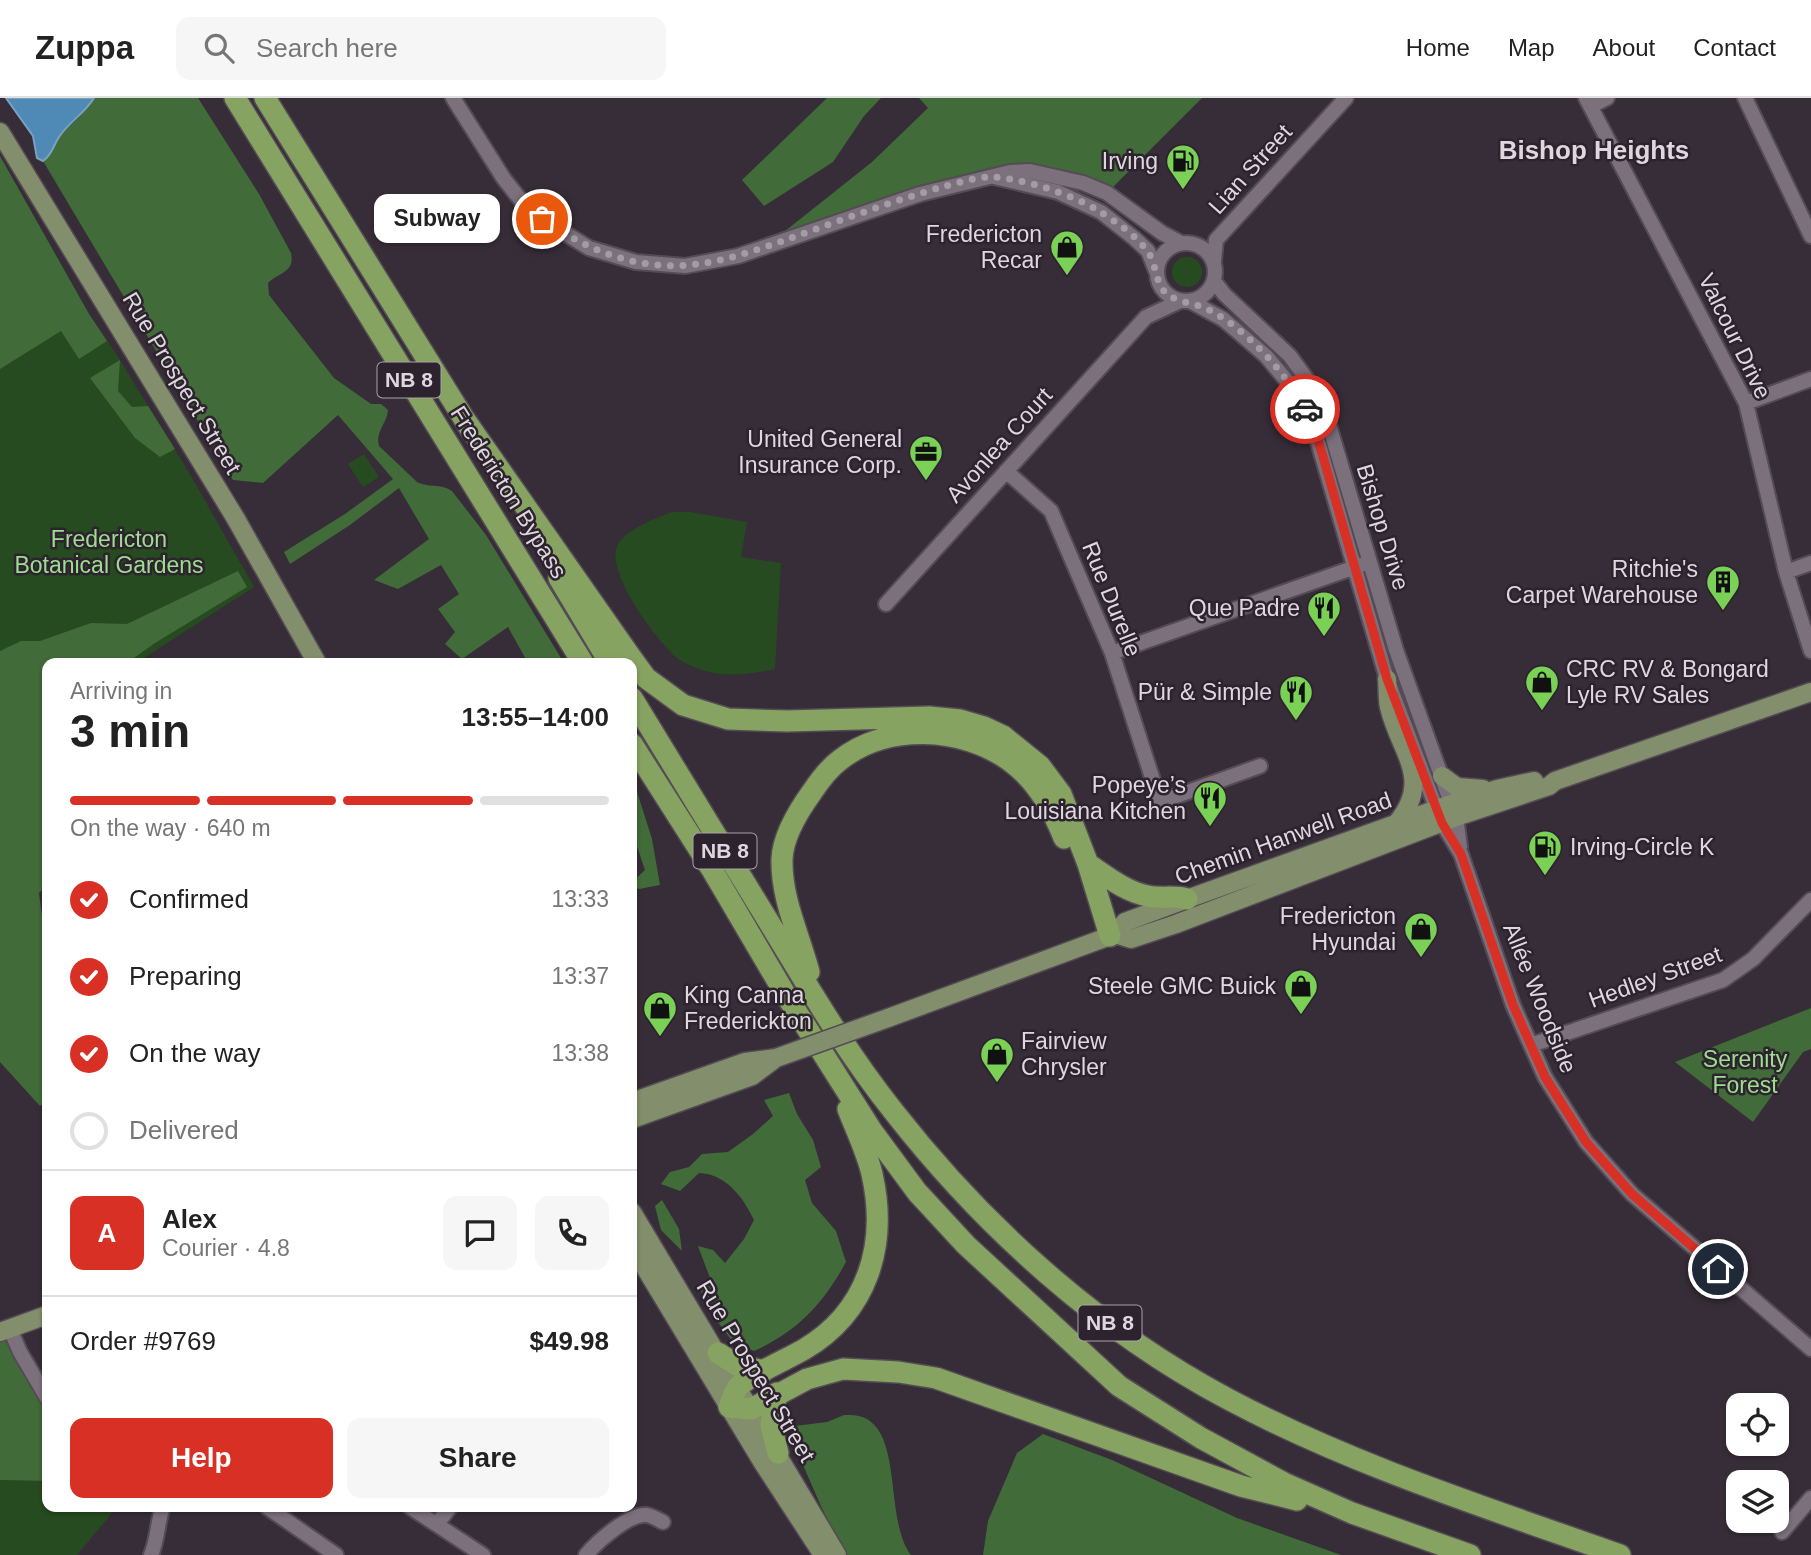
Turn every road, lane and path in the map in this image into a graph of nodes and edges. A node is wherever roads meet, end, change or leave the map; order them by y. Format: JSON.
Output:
{"nodes":[{"id":1,"x":235,"y":98,"type":"edge"},
{"id":2,"x":265,"y":98,"type":"edge"},
{"id":3,"x":453,"y":98,"type":"edge"},
{"id":4,"x":1346,"y":98,"type":"edge"},
{"id":5,"x":1607,"y":98,"type":"edge"},
{"id":6,"x":1745,"y":98,"type":"edge"},
{"id":7,"x":1588,"y":102,"type":"edge"},
{"id":8,"x":0,"y":132,"type":"edge"},
{"id":9,"x":993,"y":177,"type":"junction"},
{"id":10,"x":1811,"y":236,"type":"edge"},
{"id":11,"x":1216,"y":240,"type":"junction"},
{"id":12,"x":1186,"y":243,"type":"junction"},
{"id":13,"x":1214,"y":261,"type":"junction"},
{"id":14,"x":1157,"y":276,"type":"junction"},
{"id":15,"x":1214,"y":281,"type":"junction"},
{"id":16,"x":1185,"y":301,"type":"junction"},
{"id":17,"x":1146,"y":317,"type":"junction"},
{"id":18,"x":1811,"y":379,"type":"edge"},
{"id":19,"x":1746,"y":403,"type":"junction"},
{"id":20,"x":465,"y":420,"type":"junction"},
{"id":21,"x":1006,"y":471,"type":"junction"},
{"id":22,"x":1370,"y":562,"type":"junction"},
{"id":23,"x":1811,"y":563,"type":"edge"},
{"id":24,"x":1354,"y":568,"type":"junction"},
{"id":25,"x":1786,"y":572,"type":"junction"},
{"id":26,"x":886,"y":604,"type":"dead end"},
{"id":27,"x":1811,"y":651,"type":"edge"},
{"id":28,"x":1112,"y":653,"type":"junction"},
{"id":29,"x":314,"y":658,"type":"edge"},
{"id":30,"x":580,"y":658,"type":"edge"},
{"id":31,"x":607,"y":658,"type":"edge"},
{"id":32,"x":631,"y":658,"type":"edge"},
{"id":33,"x":637,"y":666,"type":"edge"},
{"id":34,"x":1387,"y":679,"type":"junction"},
{"id":35,"x":1811,"y":692,"type":"edge"},
{"id":36,"x":637,"y":706,"type":"edge"},
{"id":37,"x":637,"y":752,"type":"edge"},
{"id":38,"x":1260,"y":766,"type":"dead end"},
{"id":39,"x":1442,"y":776,"type":"junction"},
{"id":40,"x":1555,"y":781,"type":"junction"},
{"id":41,"x":1497,"y":789,"type":"junction"},
{"id":42,"x":1447,"y":813,"type":"junction"},
{"id":43,"x":1394,"y":825,"type":"junction"},
{"id":44,"x":1088,"y":864,"type":"junction"},
{"id":45,"x":1187,"y":899,"type":"junction"},
{"id":46,"x":1811,"y":900,"type":"edge"},
{"id":47,"x":1107,"y":937,"type":"junction"},
{"id":48,"x":818,"y":1004,"type":"junction"},
{"id":49,"x":1531,"y":1045,"type":"junction"},
{"id":50,"x":831,"y":1068,"type":"junction"},
{"id":51,"x":637,"y":1114,"type":"edge"},
{"id":52,"x":637,"y":1220,"type":"edge"},
{"id":53,"x":637,"y":1254,"type":"edge"},
{"id":54,"x":42,"y":1317,"type":"edge"},
{"id":55,"x":5,"y":1330,"type":"edge"},
{"id":56,"x":1811,"y":1349,"type":"edge"},
{"id":57,"x":718,"y":1353,"type":"junction"},
{"id":58,"x":764,"y":1371,"type":"junction"},
{"id":59,"x":738,"y":1387,"type":"junction"},
{"id":60,"x":42,"y":1390,"type":"edge"},
{"id":61,"x":777,"y":1393,"type":"junction"},
{"id":62,"x":729,"y":1407,"type":"junction"},
{"id":63,"x":751,"y":1409,"type":"junction"},
{"id":64,"x":778,"y":1453,"type":"junction"},
{"id":65,"x":1811,"y":1499,"type":"edge"},
{"id":66,"x":161,"y":1512,"type":"edge"},
{"id":67,"x":274,"y":1512,"type":"edge"},
{"id":68,"x":418,"y":1512,"type":"edge"},
{"id":69,"x":446,"y":1512,"type":"edge"},
{"id":70,"x":1352,"y":1513,"type":"junction"},
{"id":71,"x":663,"y":1522,"type":"dead end"},
{"id":72,"x":437,"y":1524,"type":"junction"},
{"id":73,"x":1789,"y":1524,"type":"edge"},
{"id":74,"x":152,"y":1555,"type":"edge"},
{"id":75,"x":336,"y":1555,"type":"edge"},
{"id":76,"x":483,"y":1555,"type":"edge"},
{"id":77,"x":586,"y":1555,"type":"edge"},
{"id":78,"x":823,"y":1555,"type":"edge"},
{"id":79,"x":838,"y":1555,"type":"edge"},
{"id":80,"x":1470,"y":1555,"type":"edge"},
{"id":81,"x":1620,"y":1555,"type":"edge"}],
"edges":[{"from":1,"to":30,"type":"highway","name":"Fredericton Bypass","number":"NB 8"},
{"from":2,"to":20,"type":"highway","name":"Fredericton Bypass","number":"NB 8"},
{"from":3,"to":9,"type":"street"},
{"from":4,"to":11,"type":"street","name":"Lian Street"},
{"from":5,"to":7,"type":"street"},
{"from":6,"to":10,"type":"street"},
{"from":7,"to":19,"type":"street","name":"Valcour Drive"},
{"from":8,"to":29,"type":"main road","name":"Rue Prospect Street"},
{"from":9,"to":12,"type":"street"},
{"from":9,"to":14,"type":"street"},
{"from":11,"to":12,"type":"street","name":"Lian Street"},
{"from":11,"to":13,"type":"street","name":"Lian Street"},
{"from":12,"to":13,"type":"street"},
{"from":12,"to":14,"type":"street"},
{"from":13,"to":15,"type":"street"},
{"from":14,"to":16,"type":"street"},
{"from":14,"to":17,"type":"street","name":"Avonlea Court"},
{"from":15,"to":16,"type":"street"},
{"from":15,"to":22,"type":"street","name":"Bishop Drive"},
{"from":16,"to":17,"type":"street","name":"Avonlea Court"},
{"from":16,"to":24,"type":"street","name":"Bishop Drive"},
{"from":17,"to":21,"type":"street","name":"Avonlea Court"},
{"from":18,"to":19,"type":"street"},
{"from":19,"to":25,"type":"street","name":"Valcour Drive"},
{"from":20,"to":31,"type":"highway","name":"Fredericton Bypass","number":"NB 8"},
{"from":20,"to":32,"type":"highway"},
{"from":21,"to":26,"type":"street","name":"Avonlea Court"},
{"from":21,"to":28,"type":"street","name":"Rue Durelle"},
{"from":22,"to":24,"type":"street"},
{"from":22,"to":39,"type":"street","name":"Bishop Drive"},
{"from":23,"to":25,"type":"street"},
{"from":24,"to":28,"type":"street"},
{"from":24,"to":34,"type":"street","name":"Bishop Drive"},
{"from":25,"to":27,"type":"street","name":"Valcour Drive"},
{"from":28,"to":38,"type":"street","name":"Rue Durelle"},
{"from":33,"to":44,"type":"highway"},
{"from":34,"to":42,"type":"street","name":"Bishop Drive"},
{"from":34,"to":43,"type":"main road"},
{"from":35,"to":40,"type":"main road","name":"Chemin Hanwell Road"},
{"from":36,"to":48,"type":"highway","number":"NB 8"},
{"from":37,"to":50,"type":"highway","number":"NB 8"},
{"from":39,"to":41,"type":"main road"},
{"from":39,"to":42,"type":"street","name":"Bishop Drive"},
{"from":40,"to":41,"type":"main road","name":"Chemin Hanwell Road"},
{"from":40,"to":42,"type":"main road","name":"Chemin Hanwell Road"},
{"from":41,"to":42,"type":"main road","name":"Chemin Hanwell Road"},
{"from":42,"to":43,"type":"main road","name":"Chemin Hanwell Road"},
{"from":42,"to":47,"type":"main road","name":"Chemin Hanwell Road"},
{"from":42,"to":49,"type":"street","name":"Allée Woodside"},
{"from":43,"to":45,"type":"main road","name":"Chemin Hanwell Road"},
{"from":44,"to":45,"type":"highway"},
{"from":44,"to":47,"type":"highway"},
{"from":45,"to":47,"type":"main road","name":"Chemin Hanwell Road"},
{"from":46,"to":49,"type":"street","name":"Hedley Street"},
{"from":47,"to":48,"type":"highway"},
{"from":47,"to":51,"type":"main road","name":"Chemin Hanwell Road","bridge":true},
{"from":48,"to":81,"type":"highway","number":"NB 8"},
{"from":49,"to":56,"type":"street","name":"Allée Woodside"},
{"from":50,"to":58,"type":"highway"},
{"from":50,"to":70,"type":"highway","number":"NB 8"},
{"from":52,"to":57,"type":"main road","name":"Rue Prospect Street"},
{"from":53,"to":62,"type":"main road","name":"Rue Prospect Street"},
{"from":54,"to":55,"type":"main road"},
{"from":55,"to":60,"type":"street"},
{"from":57,"to":58,"type":"highway"},
{"from":57,"to":59,"type":"main road","name":"Rue Prospect Street"},
{"from":58,"to":59,"type":"highway"},
{"from":59,"to":62,"type":"highway"},
{"from":59,"to":63,"type":"main road","name":"Rue Prospect Street"},
{"from":61,"to":63,"type":"highway"},
{"from":61,"to":64,"type":"highway"},
{"from":61,"to":70,"type":"highway"},
{"from":62,"to":63,"type":"highway"},
{"from":62,"to":78,"type":"main road","name":"Rue Prospect Street"},
{"from":63,"to":64,"type":"main road","name":"Rue Prospect Street"},
{"from":64,"to":79,"type":"main road","name":"Rue Prospect Street"},
{"from":65,"to":73,"type":"street"},
{"from":66,"to":74,"type":"street"},
{"from":67,"to":75,"type":"street"},
{"from":68,"to":72,"type":"street"},
{"from":69,"to":72,"type":"street"},
{"from":70,"to":80,"type":"highway","number":"NB 8"},
{"from":71,"to":77,"type":"street"},
{"from":72,"to":76,"type":"street"}]}
